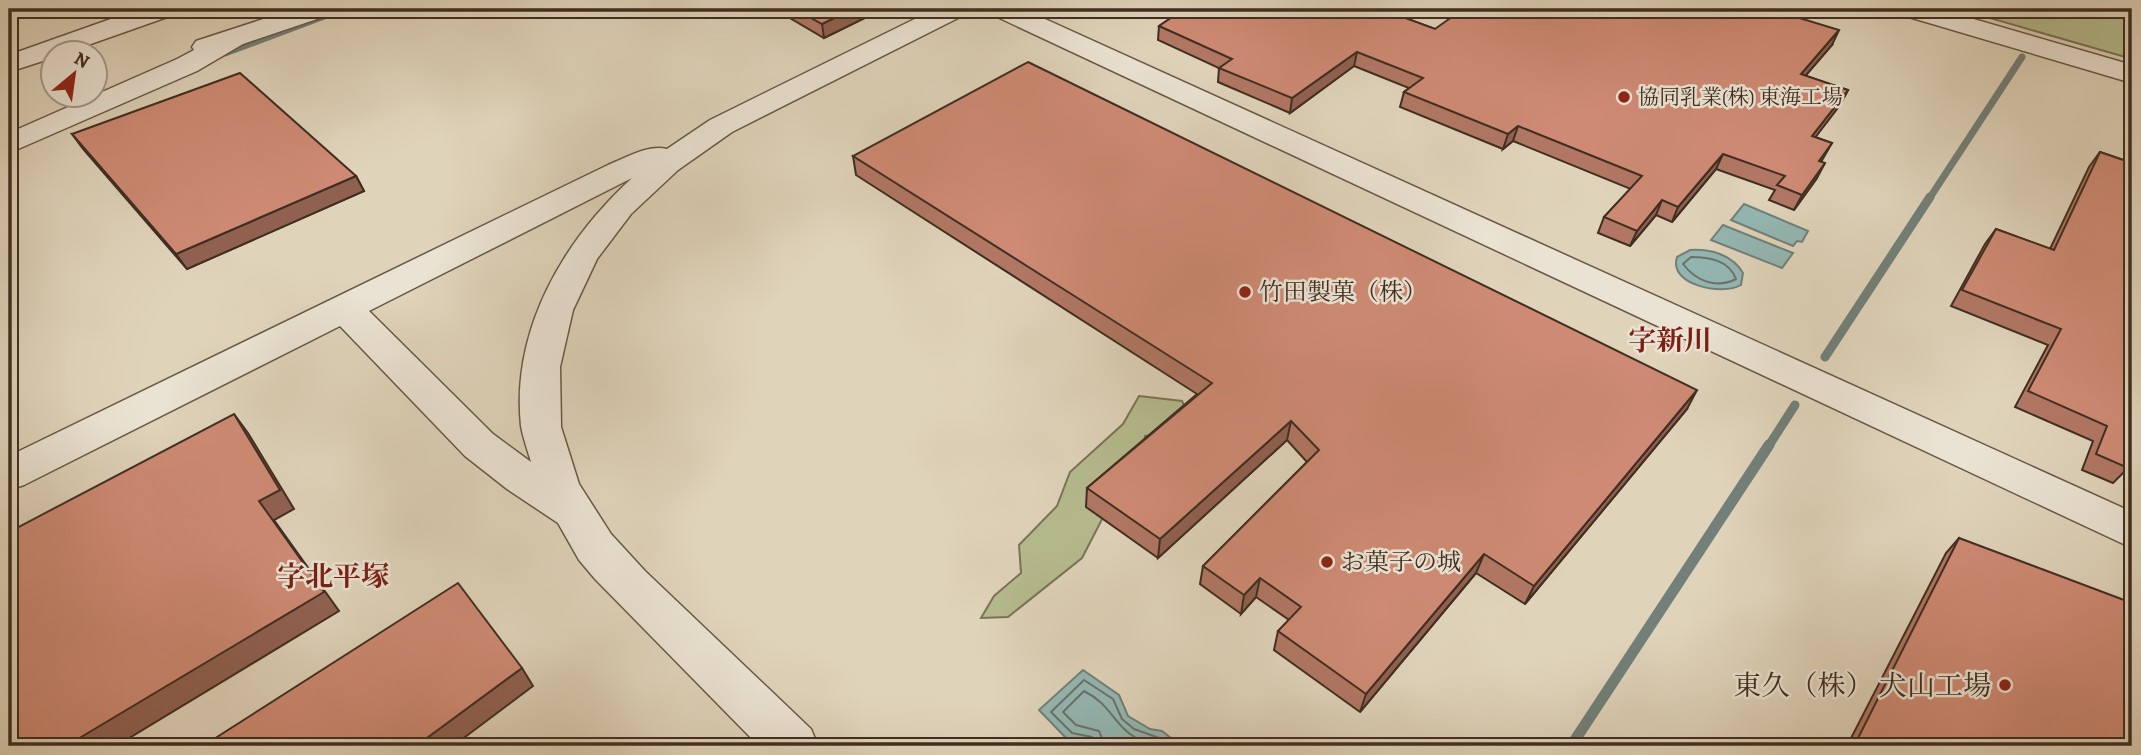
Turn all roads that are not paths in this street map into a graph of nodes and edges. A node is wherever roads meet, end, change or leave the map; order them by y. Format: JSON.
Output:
{"nodes":[{"id":1,"x":320,"y":9,"type":"edge"},
{"id":2,"x":955,"y":9,"type":"edge"},
{"id":3,"x":1002,"y":9,"type":"edge"},
{"id":4,"x":1911,"y":9,"type":"edge"},
{"id":5,"x":179,"y":15,"type":"edge"},
{"id":6,"x":232,"y":40,"type":"junction"},
{"id":7,"x":9,"y":64,"type":"edge"},
{"id":8,"x":2132,"y":74,"type":"edge"},
{"id":9,"x":108,"y":82,"type":"edge"},
{"id":10,"x":46,"y":108,"type":"edge"},
{"id":11,"x":9,"y":124,"type":"edge"},
{"id":12,"x":698,"y":139,"type":"junction"},
{"id":13,"x":9,"y":144,"type":"edge"},
{"id":14,"x":344,"y":308,"type":"junction"},
{"id":15,"x":9,"y":474,"type":"edge"},
{"id":16,"x":571,"y":510,"type":"junction"},
{"id":17,"x":2132,"y":531,"type":"edge"},
{"id":18,"x":793,"y":746,"type":"edge"}],
"edges":[{"from":1,"to":6,"type":"street"},
{"from":2,"to":12,"type":"street"},
{"from":3,"to":17,"type":"street"},
{"from":4,"to":8,"type":"street"},
{"from":5,"to":6,"type":"street"},
{"from":5,"to":7,"type":"street"},
{"from":6,"to":9,"type":"street"},
{"from":6,"to":13,"type":"street"},
{"from":10,"to":11,"type":"street"},
{"from":12,"to":14,"type":"street"},
{"from":12,"to":16,"type":"street"},
{"from":14,"to":15,"type":"street"},
{"from":14,"to":16,"type":"street"},
{"from":16,"to":18,"type":"street"}]}
